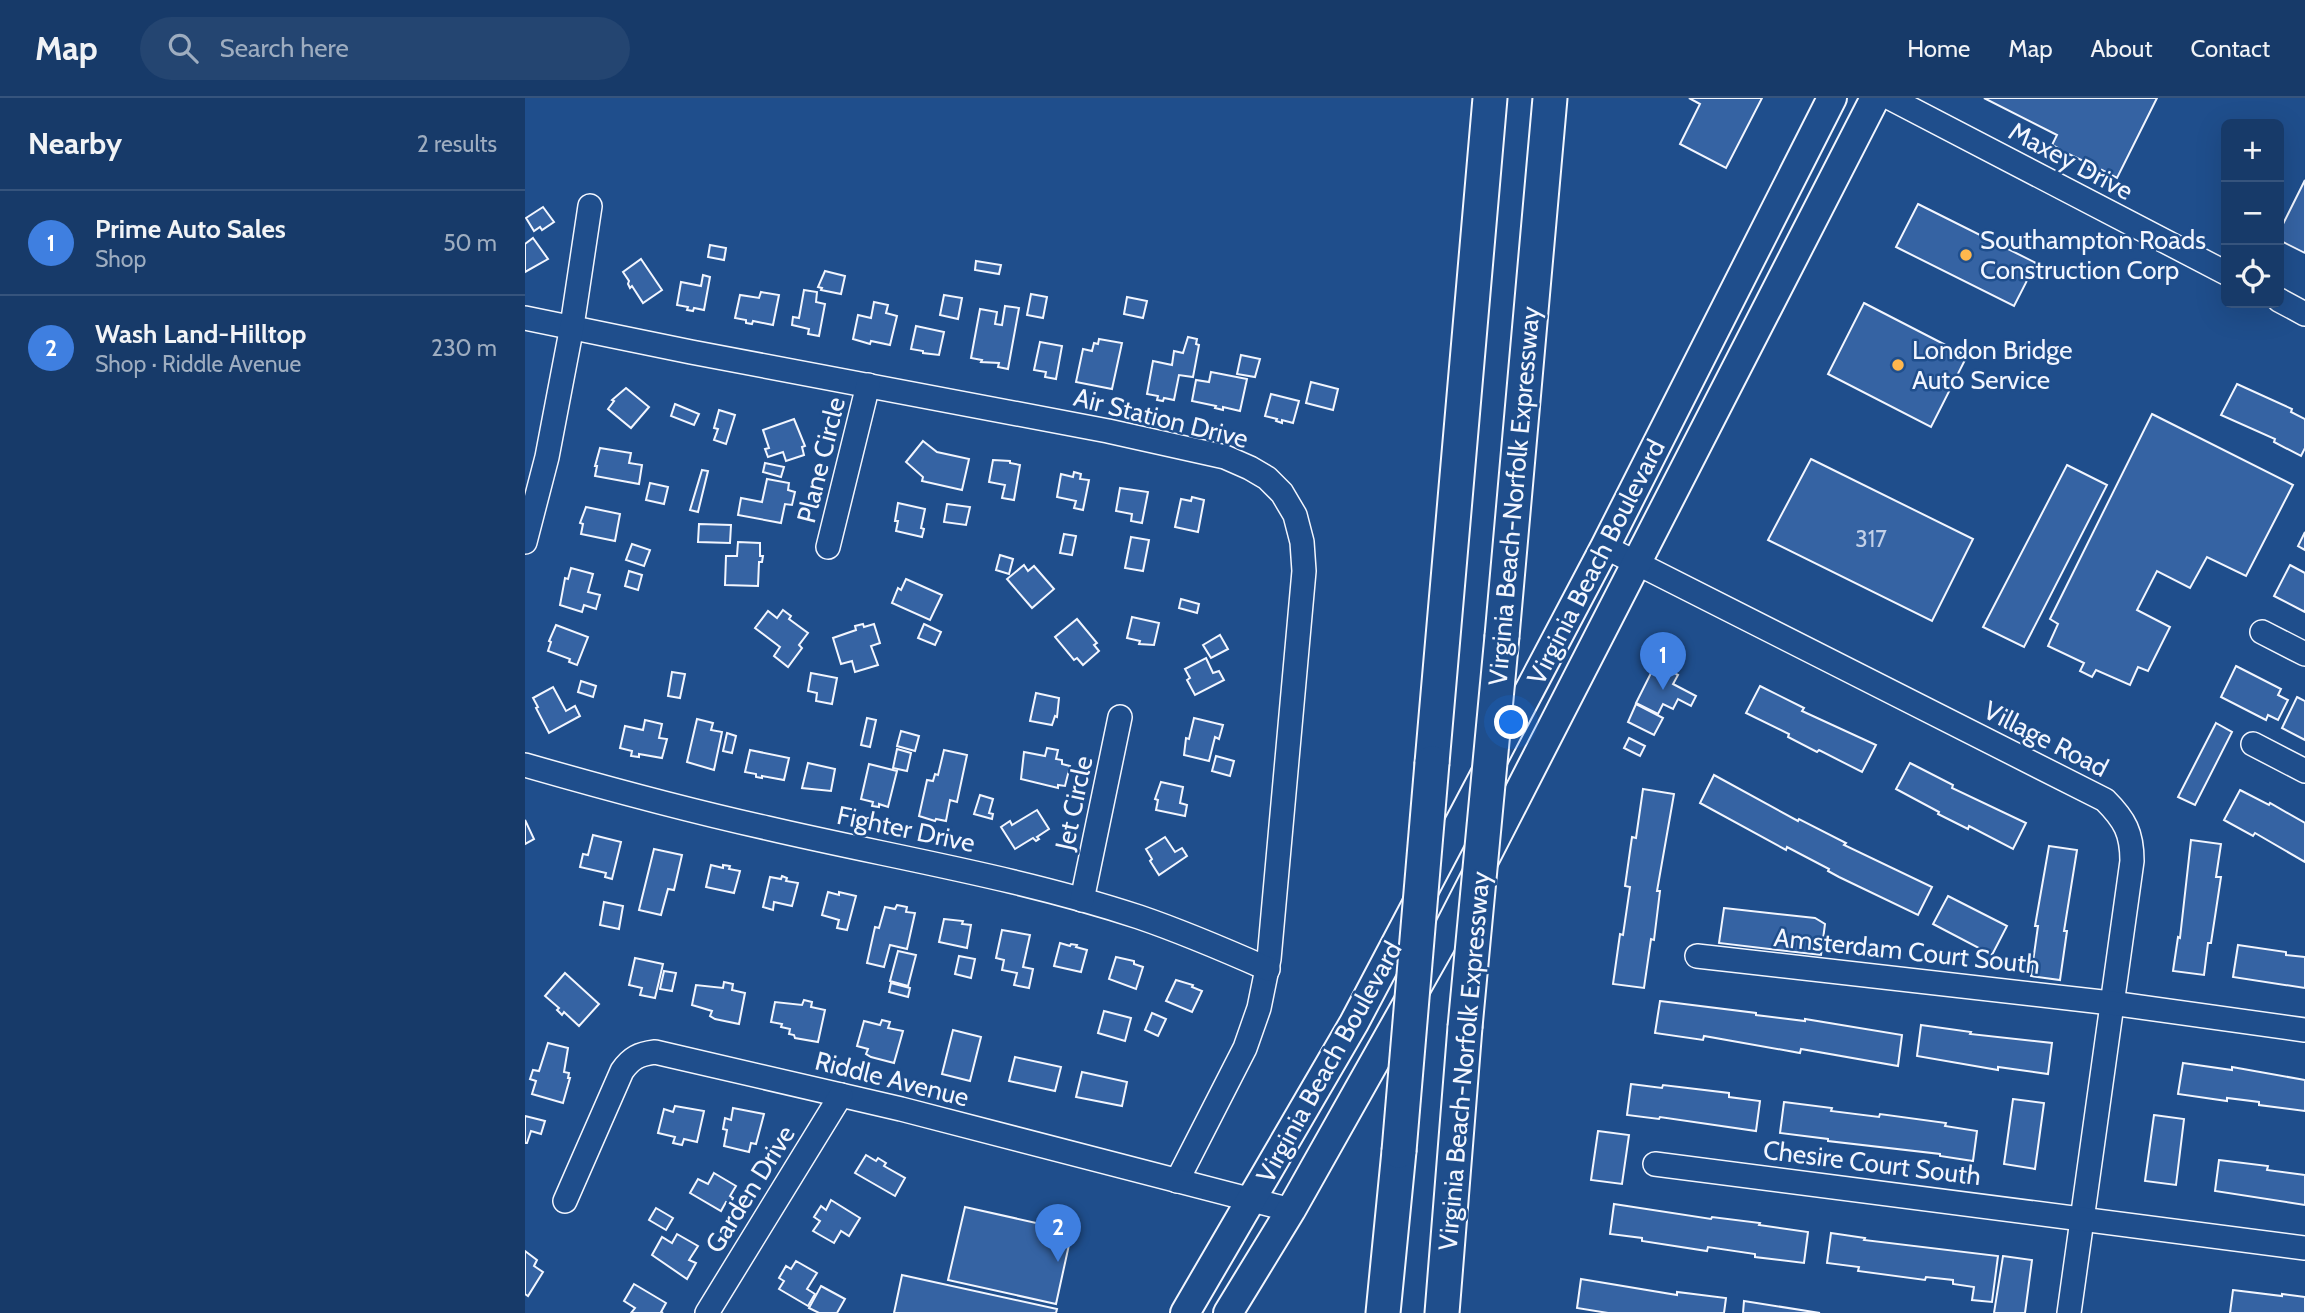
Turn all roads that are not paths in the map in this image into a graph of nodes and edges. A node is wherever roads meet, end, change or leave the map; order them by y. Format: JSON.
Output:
{"nodes":[{"id":1,"x":1490,"y":98,"type":"edge"},
{"id":2,"x":1550,"y":98,"type":"edge"},
{"id":3,"x":1832,"y":98,"type":"edge"},
{"id":4,"x":1875,"y":98,"type":"edge"},
{"id":5,"x":1890,"y":98,"type":"edge"},
{"id":6,"x":590,"y":206,"type":"dead end"},
{"id":7,"x":2221,"y":270,"type":"edge"},
{"id":8,"x":2284,"y":303,"type":"edge"},
{"id":9,"x":2305,"y":314,"type":"edge"},
{"id":10,"x":525,"y":317,"type":"edge"},
{"id":11,"x":572,"y":326,"type":"junction"},
{"id":12,"x":868,"y":385,"type":"junction"},
{"id":13,"x":525,"y":541,"type":"edge"},
{"id":14,"x":828,"y":547,"type":"dead end"},
{"id":15,"x":1605,"y":547,"type":"junction"},
{"id":16,"x":1636,"y":563,"type":"junction"},
{"id":17,"x":2262,"y":632,"type":"dead end"},
{"id":18,"x":2305,"y":654,"type":"edge"},
{"id":19,"x":1120,"y":717,"type":"dead end"},
{"id":20,"x":2253,"y":744,"type":"dead end"},
{"id":21,"x":525,"y":765,"type":"edge"},
{"id":22,"x":2305,"y":771,"type":"edge"},
{"id":23,"x":1082,"y":900,"type":"junction"},
{"id":24,"x":1697,"y":956,"type":"dead end"},
{"id":25,"x":1268,"y":969,"type":"junction"},
{"id":26,"x":2111,"y":1003,"type":"junction"},
{"id":27,"x":2305,"y":1030,"type":"edge"},
{"id":28,"x":841,"y":1095,"type":"junction"},
{"id":29,"x":1655,"y":1164,"type":"dead end"},
{"id":30,"x":1177,"y":1181,"type":"junction"},
{"id":31,"x":1251,"y":1200,"type":"junction"},
{"id":32,"x":565,"y":1201,"type":"dead end"},
{"id":33,"x":1291,"y":1210,"type":"junction"},
{"id":34,"x":2082,"y":1218,"type":"junction"},
{"id":35,"x":2305,"y":1248,"type":"edge"},
{"id":36,"x":707,"y":1313,"type":"edge"},
{"id":37,"x":1185,"y":1313,"type":"edge"},
{"id":38,"x":1229,"y":1313,"type":"edge"},
{"id":39,"x":1383,"y":1313,"type":"edge"},
{"id":40,"x":1442,"y":1313,"type":"edge"},
{"id":41,"x":2069,"y":1313,"type":"edge"}],
"edges":[{"from":1,"to":39,"type":"highway","bridge":true},
{"from":2,"to":40,"type":"highway","name":"Virginia Beach-Norfolk Expressway","bridge":true},
{"from":3,"to":15,"type":"main road","name":"Virginia Beach Boulevard"},
{"from":4,"to":16,"type":"main road","name":"Virginia Beach Boulevard"},
{"from":5,"to":7,"type":"street","name":"Maxey Drive"},
{"from":6,"to":11,"type":"street"},
{"from":8,"to":9,"type":"street"},
{"from":10,"to":11,"type":"street","name":"Air Station Drive"},
{"from":11,"to":12,"type":"street","name":"Air Station Drive"},
{"from":11,"to":13,"type":"street"},
{"from":12,"to":14,"type":"street","name":"Plane Circle"},
{"from":12,"to":25,"type":"street","name":"Air Station Drive"},
{"from":15,"to":16,"type":"street","name":"Village Road"},
{"from":15,"to":31,"type":"main road","name":"Virginia Beach Boulevard"},
{"from":16,"to":26,"type":"street","name":"Village Road"},
{"from":16,"to":33,"type":"main road","name":"Virginia Beach Boulevard"},
{"from":17,"to":18,"type":"street"},
{"from":19,"to":23,"type":"street","name":"Jet Circle"},
{"from":20,"to":22,"type":"street"},
{"from":21,"to":23,"type":"street","name":"Fighter Drive"},
{"from":23,"to":25,"type":"street","name":"Fighter Drive"},
{"from":24,"to":26,"type":"street","name":"Amsterdam Court South"},
{"from":25,"to":30,"type":"street","name":"Air Station Drive"},
{"from":26,"to":27,"type":"street","name":"Amsterdam Court South"},
{"from":26,"to":34,"type":"street","name":"Village Road"},
{"from":28,"to":30,"type":"street","name":"Riddle Avenue"},
{"from":28,"to":32,"type":"street","name":"Riddle Avenue"},
{"from":28,"to":36,"type":"street","name":"Garden Drive"},
{"from":29,"to":34,"type":"street","name":"Chesire Court South"},
{"from":30,"to":31,"type":"street","name":"Riddle Avenue"},
{"from":31,"to":33,"type":"street","name":"Riddle Avenue"},
{"from":31,"to":37,"type":"main road","name":"Virginia Beach Boulevard"},
{"from":33,"to":38,"type":"main road","name":"Virginia Beach Boulevard"},
{"from":34,"to":35,"type":"street","name":"Chesire Court South"},
{"from":34,"to":41,"type":"street","name":"Village Road"}]}
